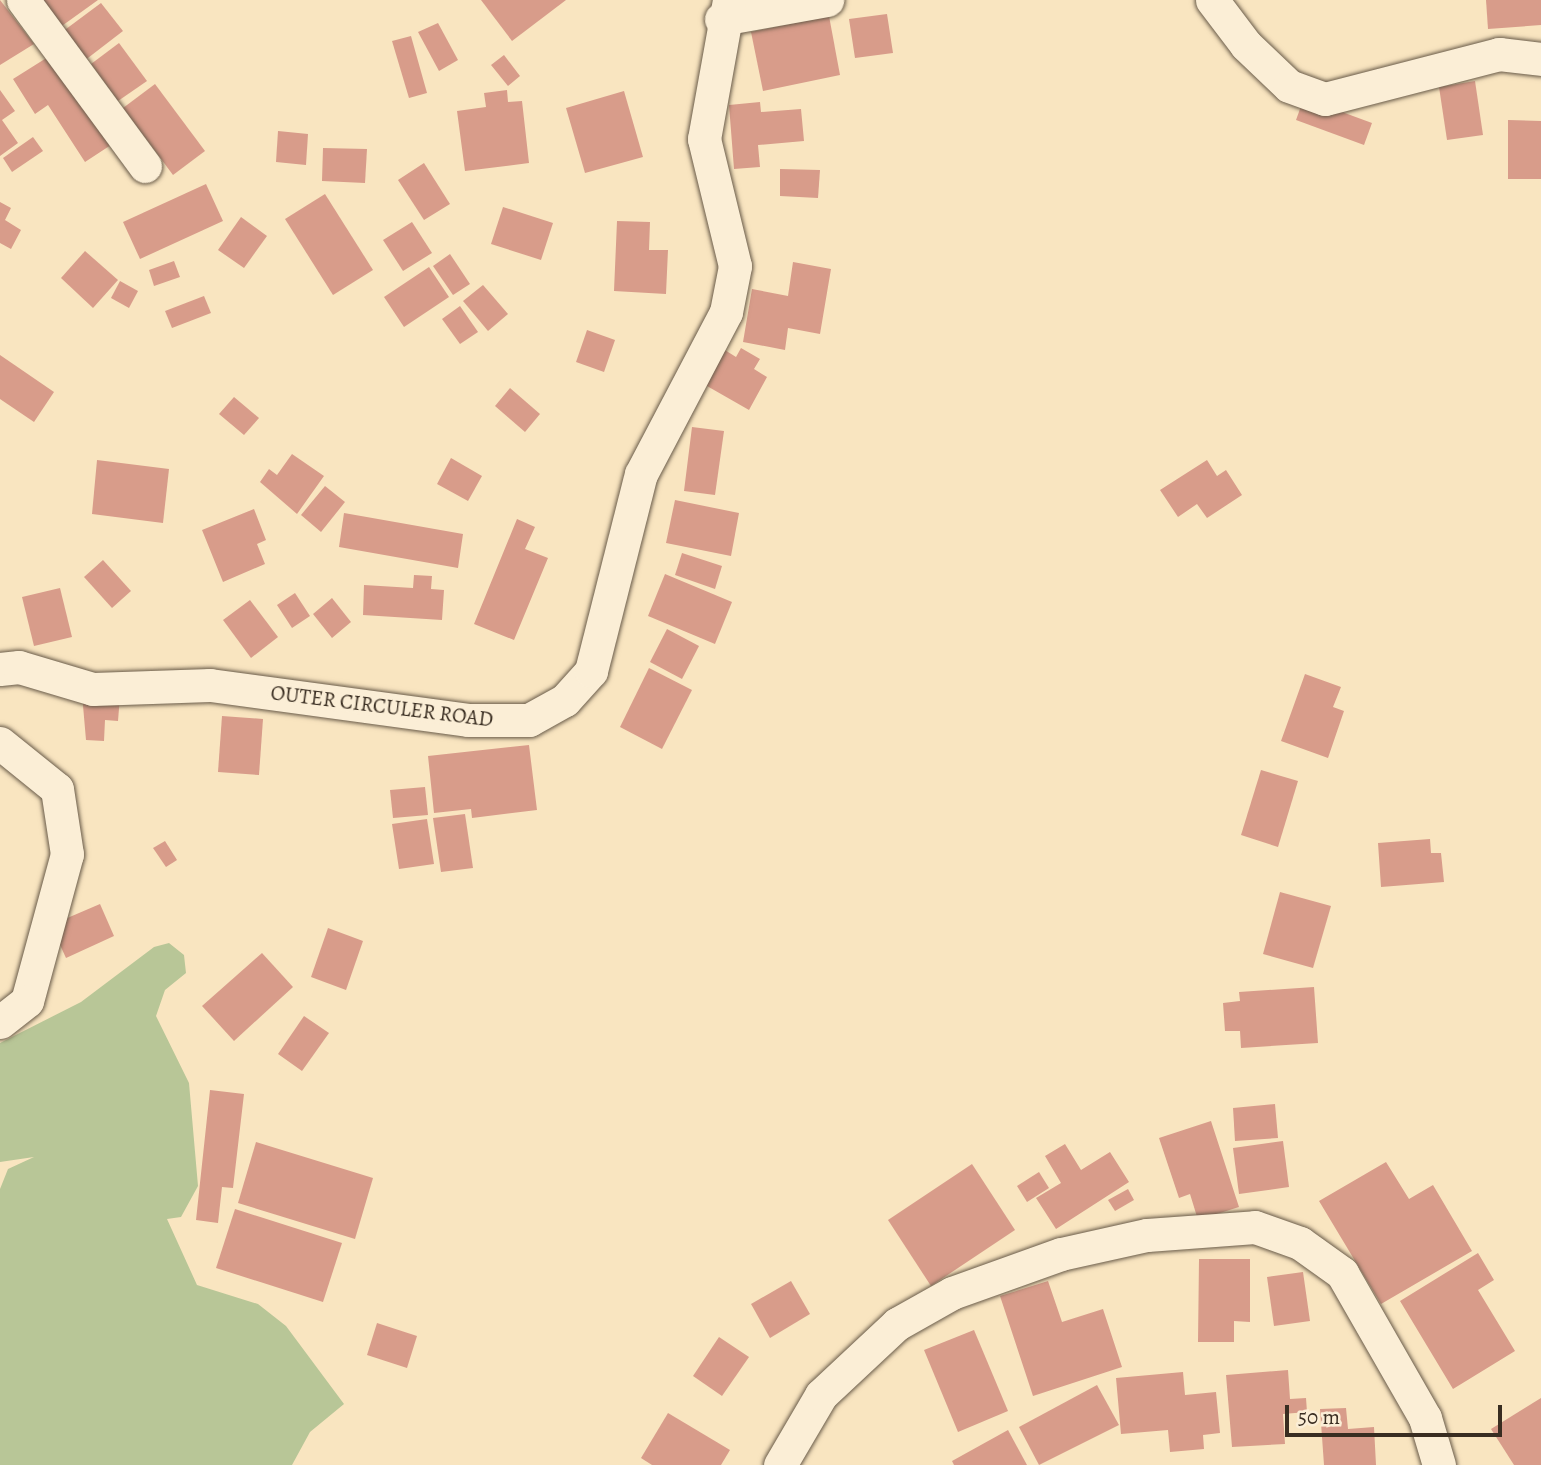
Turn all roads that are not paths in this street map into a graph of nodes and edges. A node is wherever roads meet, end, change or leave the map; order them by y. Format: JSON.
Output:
{"nodes":[{"id":1,"x":23,"y":0,"type":"edge"},
{"id":2,"x":827,"y":0,"type":"edge"},
{"id":3,"x":1212,"y":0,"type":"edge"},
{"id":4,"x":725,"y":10,"type":"edge"},
{"id":5,"x":1541,"y":59,"type":"edge"},
{"id":6,"x":145,"y":166,"type":"dead end"},
{"id":7,"x":0,"y":669,"type":"edge"},
{"id":8,"x":0,"y":743,"type":"edge"},
{"id":9,"x":0,"y":1022,"type":"edge"},
{"id":10,"x":780,"y":1465,"type":"edge"},
{"id":11,"x":1439,"y":1465,"type":"edge"}],
"edges":[{"from":1,"to":6,"type":"street"},
{"from":2,"to":4,"type":"street"},
{"from":3,"to":5,"type":"street"},
{"from":4,"to":7,"type":"street","name":"OUTER CIRCULER ROAD"},
{"from":8,"to":9,"type":"street"},
{"from":10,"to":11,"type":"street"}]}
